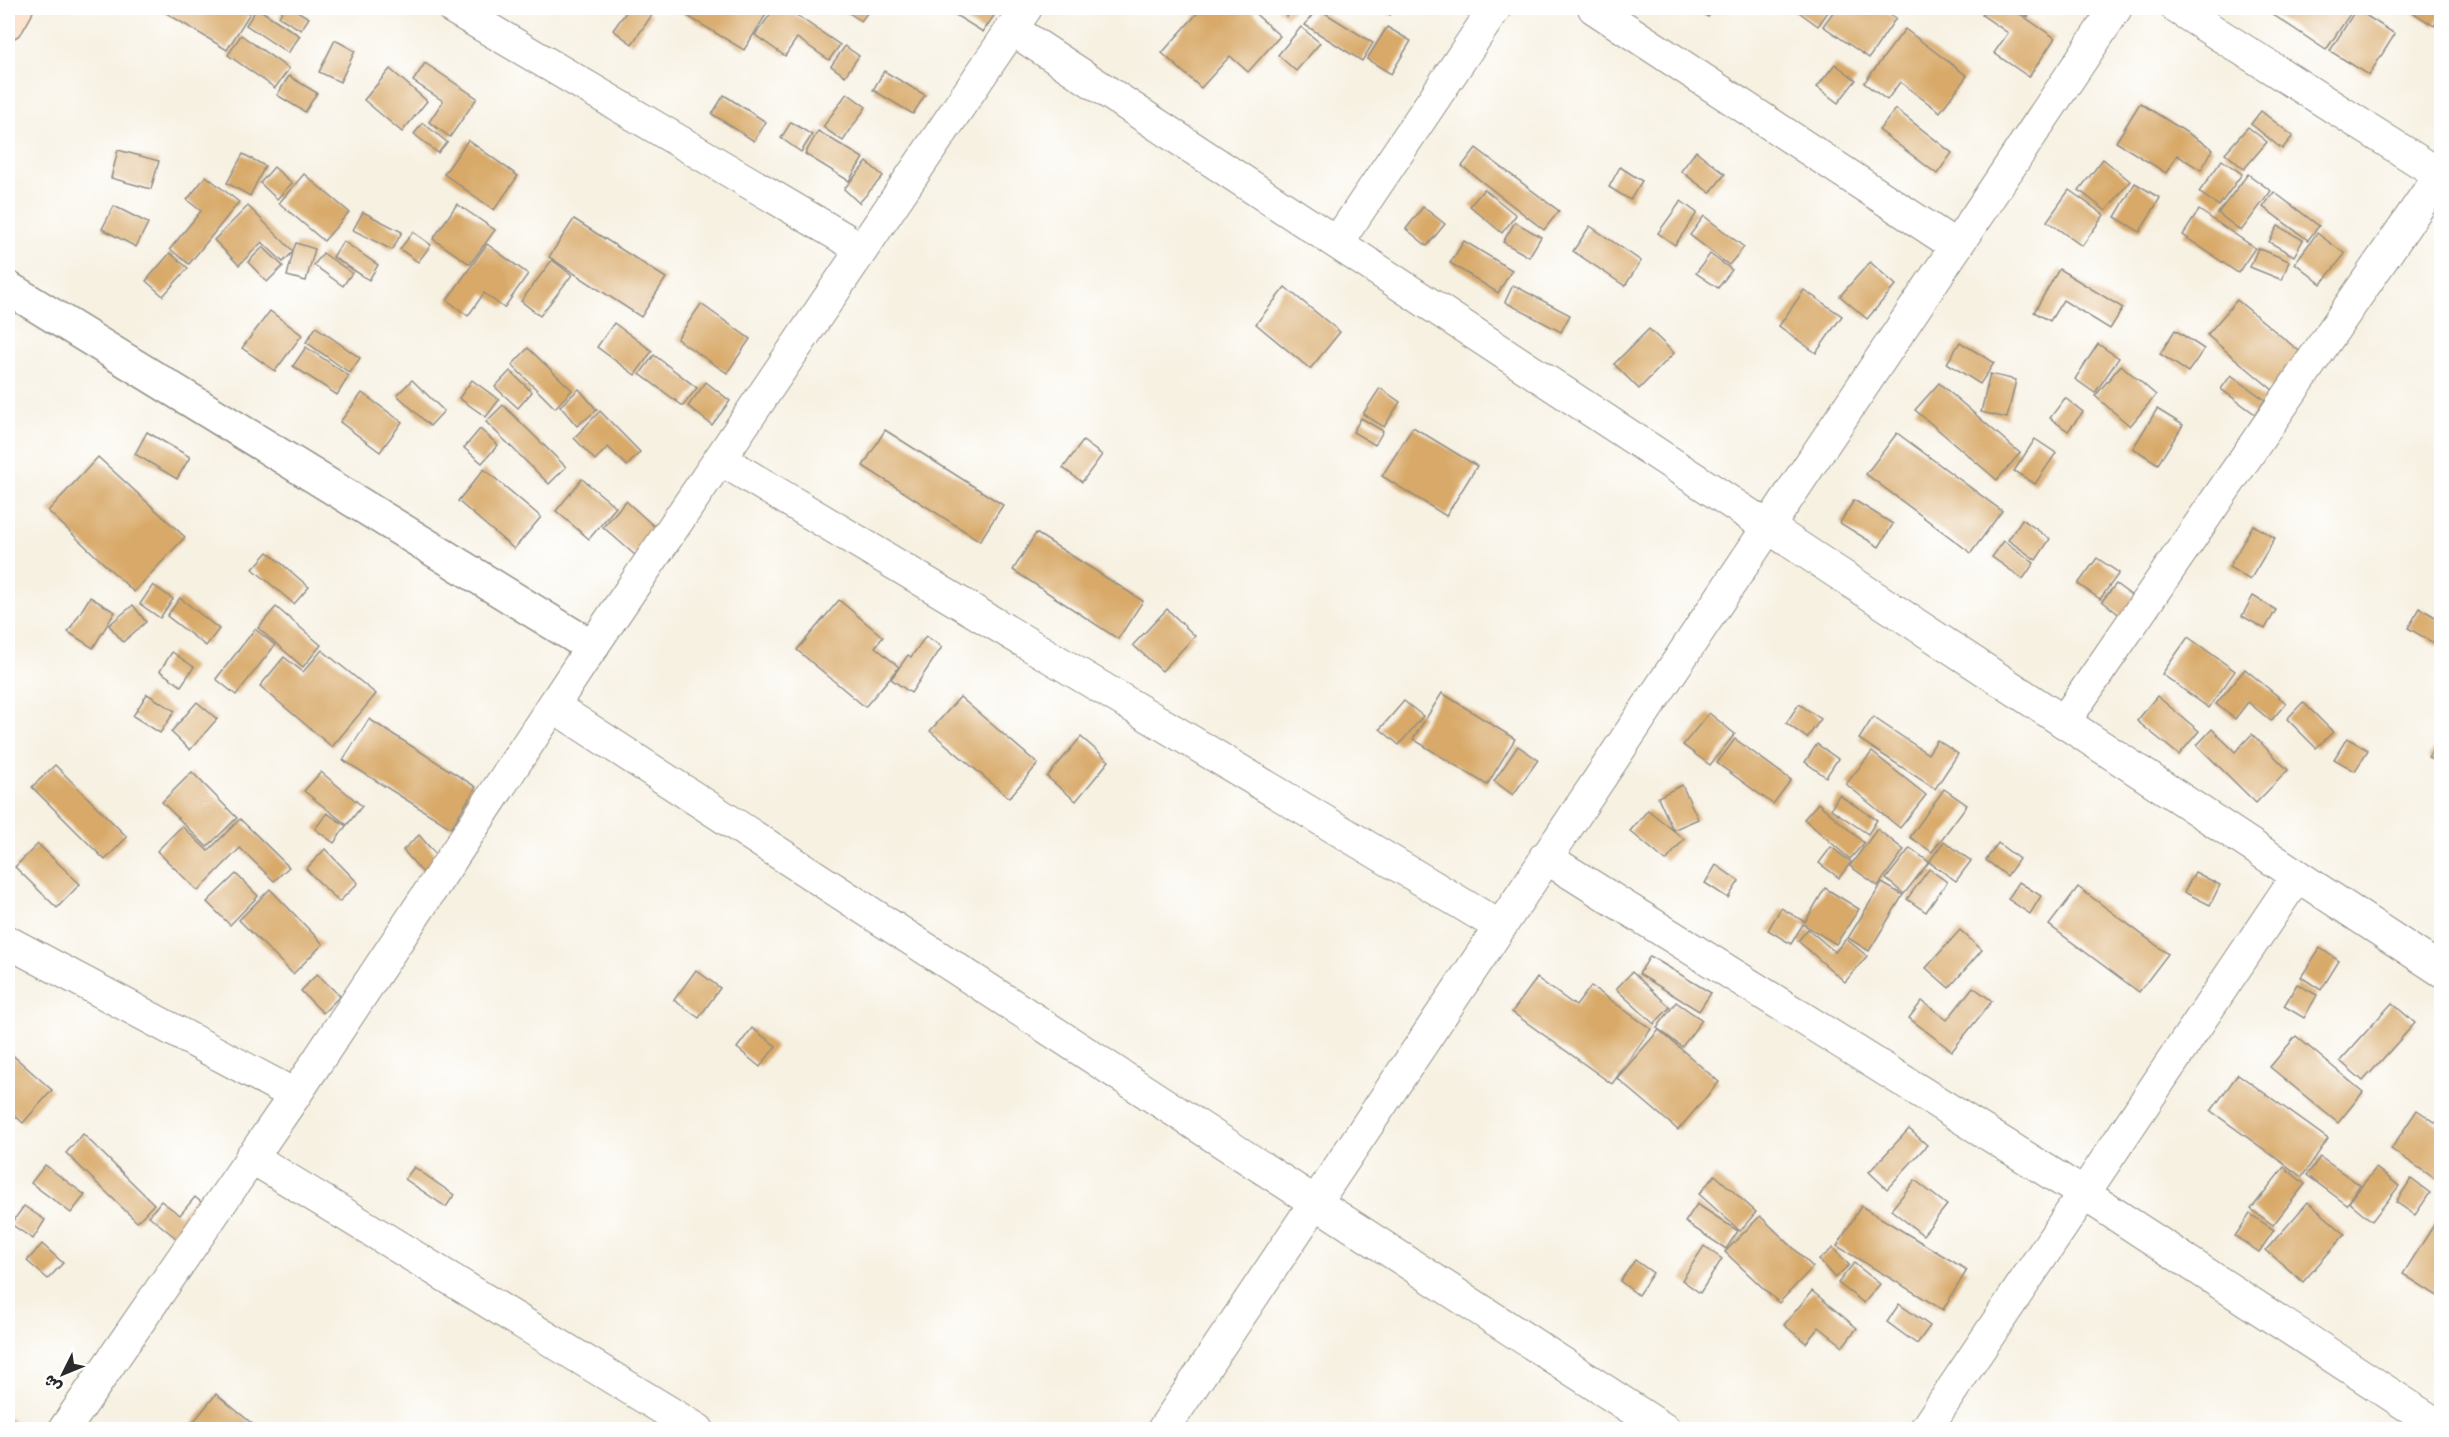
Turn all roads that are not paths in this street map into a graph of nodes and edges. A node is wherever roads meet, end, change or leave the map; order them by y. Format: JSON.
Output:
{"nodes":[{"id":1,"x":16,"y":8,"type":"edge"},
{"id":2,"x":453,"y":8,"type":"edge"},
{"id":3,"x":1495,"y":8,"type":"edge"},
{"id":4,"x":1594,"y":8,"type":"edge"},
{"id":5,"x":2116,"y":8,"type":"edge"},
{"id":6,"x":2177,"y":8,"type":"edge"},
{"id":7,"x":1019,"y":18,"type":"edge"},
{"id":8,"x":8,"y":22,"type":"edge"},
{"id":9,"x":2441,"y":174,"type":"edge"},
{"id":10,"x":1337,"y":243,"type":"junction"},
{"id":11,"x":1956,"y":246,"type":"junction"},
{"id":12,"x":862,"y":249,"type":"junction"},
{"id":13,"x":8,"y":288,"type":"edge"},
{"id":14,"x":720,"y":459,"type":"junction"},
{"id":15,"x":1767,"y":527,"type":"junction"},
{"id":16,"x":592,"y":647,"type":"junction"},
{"id":17,"x":553,"y":706,"type":"junction"},
{"id":18,"x":2064,"y":722,"type":"junction"},
{"id":19,"x":1545,"y":857,"type":"junction"},
{"id":20,"x":2297,"y":876,"type":"junction"},
{"id":21,"x":1499,"y":926,"type":"junction"},
{"id":22,"x":8,"y":942,"type":"edge"},
{"id":23,"x":2442,"y":971,"type":"edge"},
{"id":24,"x":295,"y":1095,"type":"junction"},
{"id":25,"x":251,"y":1158,"type":"junction"},
{"id":26,"x":2084,"y":1194,"type":"junction"},
{"id":27,"x":1314,"y":1202,"type":"junction"},
{"id":28,"x":2442,"y":1428,"type":"edge"},
{"id":29,"x":64,"y":1430,"type":"edge"},
{"id":30,"x":698,"y":1430,"type":"edge"},
{"id":31,"x":1163,"y":1430,"type":"edge"},
{"id":32,"x":1665,"y":1430,"type":"edge"},
{"id":33,"x":1925,"y":1430,"type":"edge"}],
"edges":[{"from":1,"to":8,"type":"main road"},
{"from":2,"to":12,"type":"street"},
{"from":3,"to":10,"type":"street"},
{"from":4,"to":11,"type":"street"},
{"from":5,"to":11,"type":"street"},
{"from":6,"to":9,"type":"street"},
{"from":7,"to":10,"type":"street"},
{"from":7,"to":12,"type":"street"},
{"from":9,"to":18,"type":"street"},
{"from":10,"to":15,"type":"street"},
{"from":11,"to":15,"type":"street"},
{"from":12,"to":14,"type":"street"},
{"from":13,"to":16,"type":"street"},
{"from":14,"to":16,"type":"street"},
{"from":14,"to":21,"type":"street"},
{"from":15,"to":18,"type":"street"},
{"from":15,"to":19,"type":"street"},
{"from":16,"to":17,"type":"street"},
{"from":17,"to":24,"type":"street"},
{"from":17,"to":27,"type":"street"},
{"from":18,"to":20,"type":"street"},
{"from":19,"to":21,"type":"street"},
{"from":19,"to":26,"type":"street"},
{"from":20,"to":23,"type":"street"},
{"from":20,"to":26,"type":"street"},
{"from":21,"to":27,"type":"street"},
{"from":22,"to":24,"type":"street"},
{"from":24,"to":25,"type":"street"},
{"from":25,"to":29,"type":"street"},
{"from":25,"to":30,"type":"street"},
{"from":26,"to":28,"type":"street"},
{"from":26,"to":33,"type":"street"},
{"from":27,"to":31,"type":"street"},
{"from":27,"to":32,"type":"street"}]}
